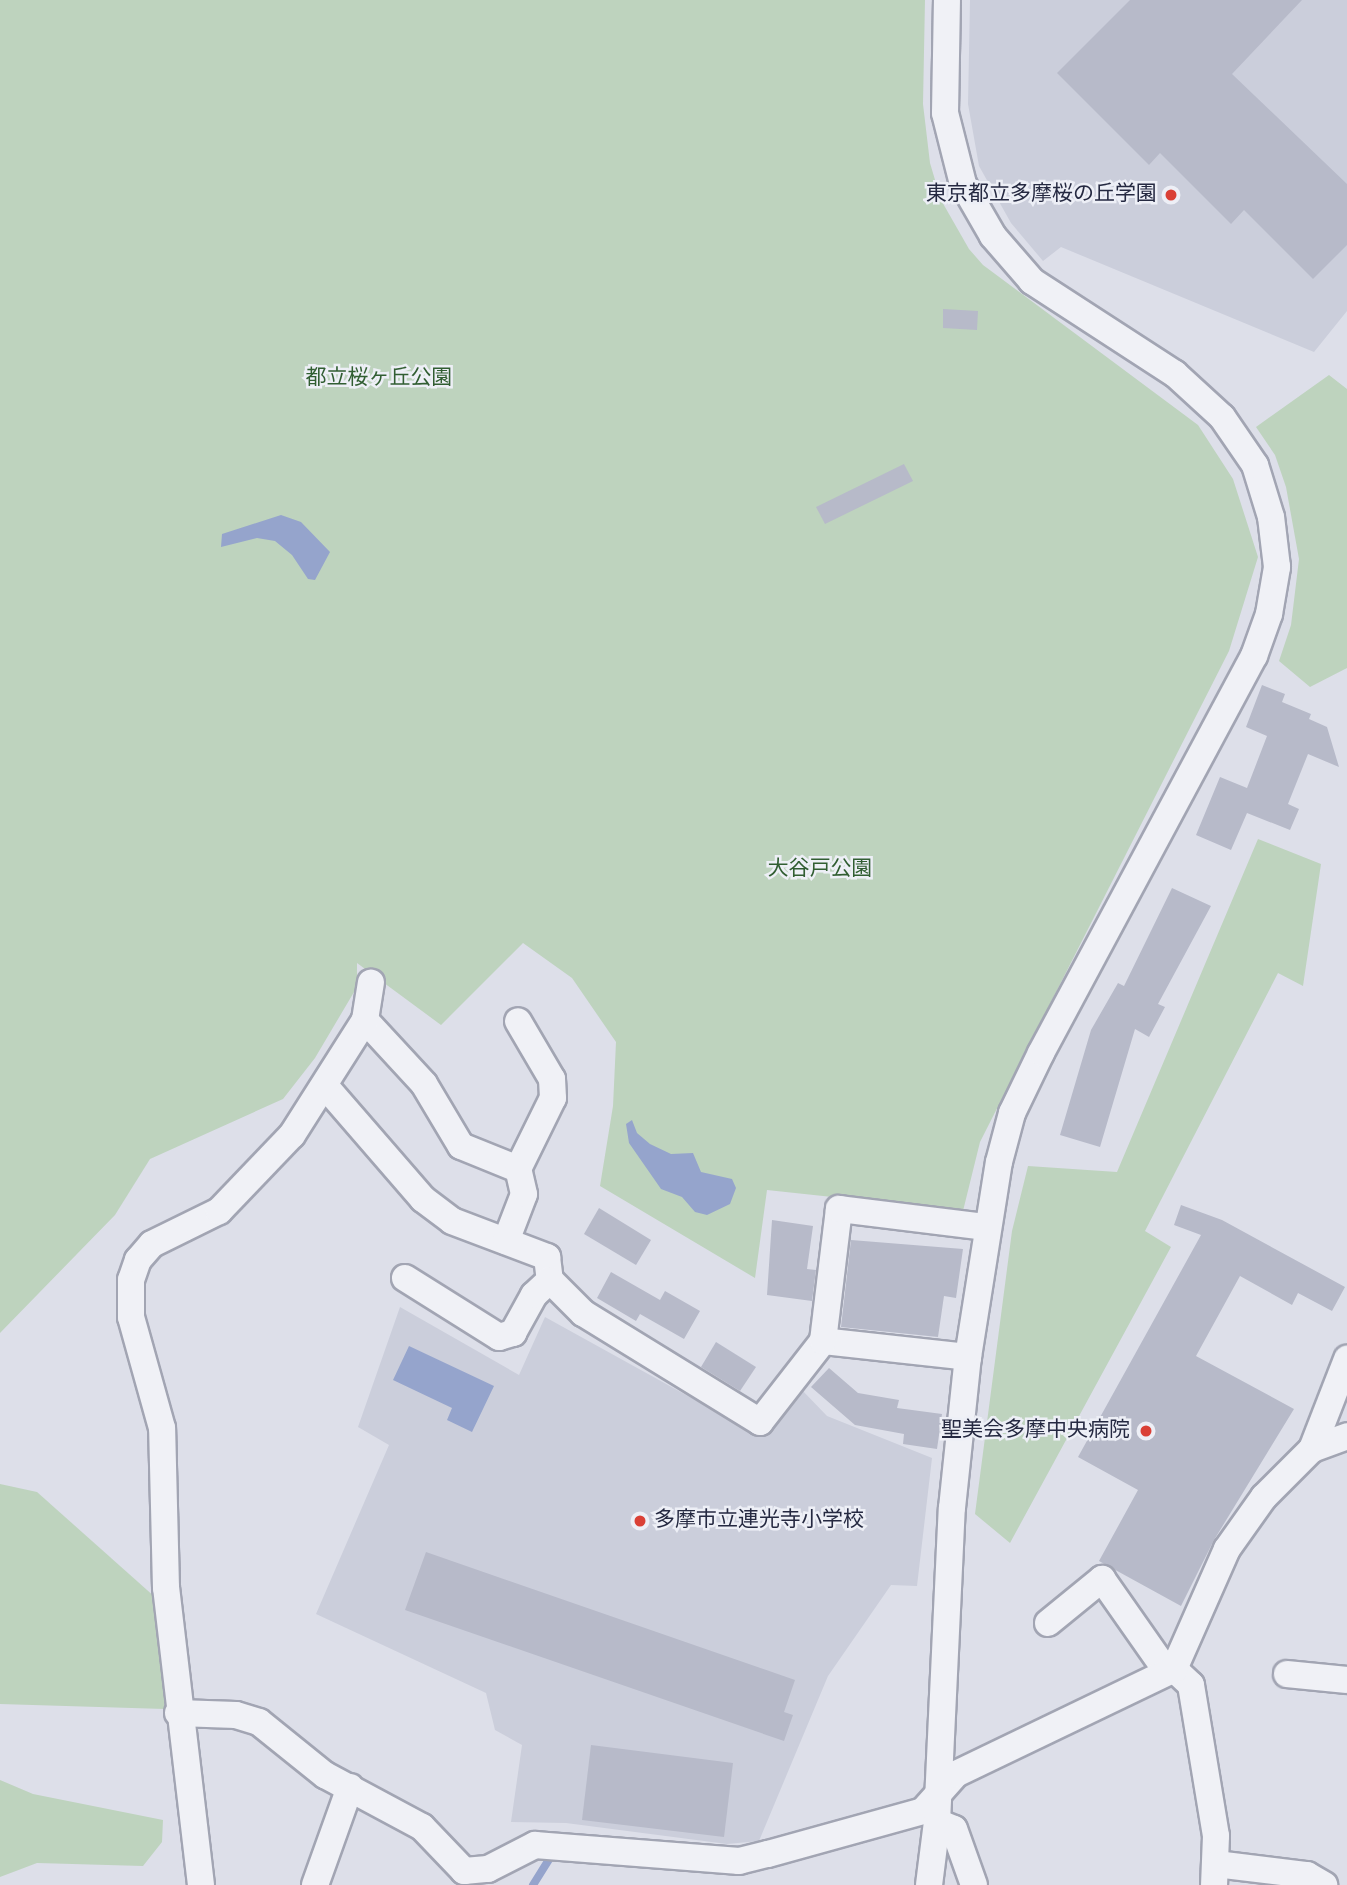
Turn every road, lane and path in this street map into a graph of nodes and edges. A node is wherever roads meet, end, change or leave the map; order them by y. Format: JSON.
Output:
{"nodes":[{"id":1,"x":947,"y":0,"type":"edge"},
{"id":2,"x":371,"y":982,"type":"dead end"},
{"id":3,"x":365,"y":1020,"type":"junction"},
{"id":4,"x":518,"y":1021,"type":"dead end"},
{"id":5,"x":326,"y":1087,"type":"junction"},
{"id":6,"x":518,"y":1169,"type":"junction"},
{"id":7,"x":986,"y":1227,"type":"junction"},
{"id":8,"x":506,"y":1241,"type":"junction"},
{"id":9,"x":405,"y":1278,"type":"dead end"},
{"id":10,"x":550,"y":1280,"type":"junction"},
{"id":11,"x":823,"y":1341,"type":"junction"},
{"id":12,"x":968,"y":1357,"type":"junction"},
{"id":13,"x":1347,"y":1359,"type":"edge"},
{"id":14,"x":1347,"y":1436,"type":"edge"},
{"id":15,"x":1312,"y":1449,"type":"junction"},
{"id":16,"x":1048,"y":1623,"type":"dead end"},
{"id":17,"x":1171,"y":1671,"type":"junction"},
{"id":18,"x":1287,"y":1674,"type":"dead end"},
{"id":19,"x":1347,"y":1679,"type":"edge"},
{"id":20,"x":178,"y":1713,"type":"junction"},
{"id":21,"x":350,"y":1787,"type":"junction"},
{"id":22,"x":936,"y":1810,"type":"junction"},
{"id":23,"x":1215,"y":1875,"type":"edge"},
{"id":24,"x":201,"y":1885,"type":"edge"},
{"id":25,"x":315,"y":1885,"type":"edge"},
{"id":26,"x":929,"y":1885,"type":"edge"},
{"id":27,"x":974,"y":1885,"type":"edge"},
{"id":28,"x":1324,"y":1885,"type":"edge"}],
"edges":[{"from":1,"to":7,"type":"street"},
{"from":2,"to":3,"type":"street"},
{"from":3,"to":5,"type":"street"},
{"from":3,"to":6,"type":"street"},
{"from":4,"to":6,"type":"street"},
{"from":5,"to":8,"type":"street"},
{"from":5,"to":20,"type":"street"},
{"from":6,"to":8,"type":"street"},
{"from":7,"to":11,"type":"street"},
{"from":7,"to":12,"type":"street"},
{"from":8,"to":10,"type":"street"},
{"from":9,"to":10,"type":"street"},
{"from":10,"to":11,"type":"street"},
{"from":11,"to":12,"type":"street"},
{"from":12,"to":22,"type":"street"},
{"from":13,"to":15,"type":"street"},
{"from":14,"to":15,"type":"street"},
{"from":15,"to":17,"type":"street"},
{"from":16,"to":17,"type":"street"},
{"from":17,"to":22,"type":"street"},
{"from":17,"to":23,"type":"street"},
{"from":18,"to":19,"type":"street"},
{"from":20,"to":21,"type":"street"},
{"from":20,"to":24,"type":"street"},
{"from":21,"to":22,"type":"street"},
{"from":21,"to":25,"type":"street"},
{"from":22,"to":26,"type":"street"},
{"from":22,"to":27,"type":"street"},
{"from":23,"to":28,"type":"street"}]}
